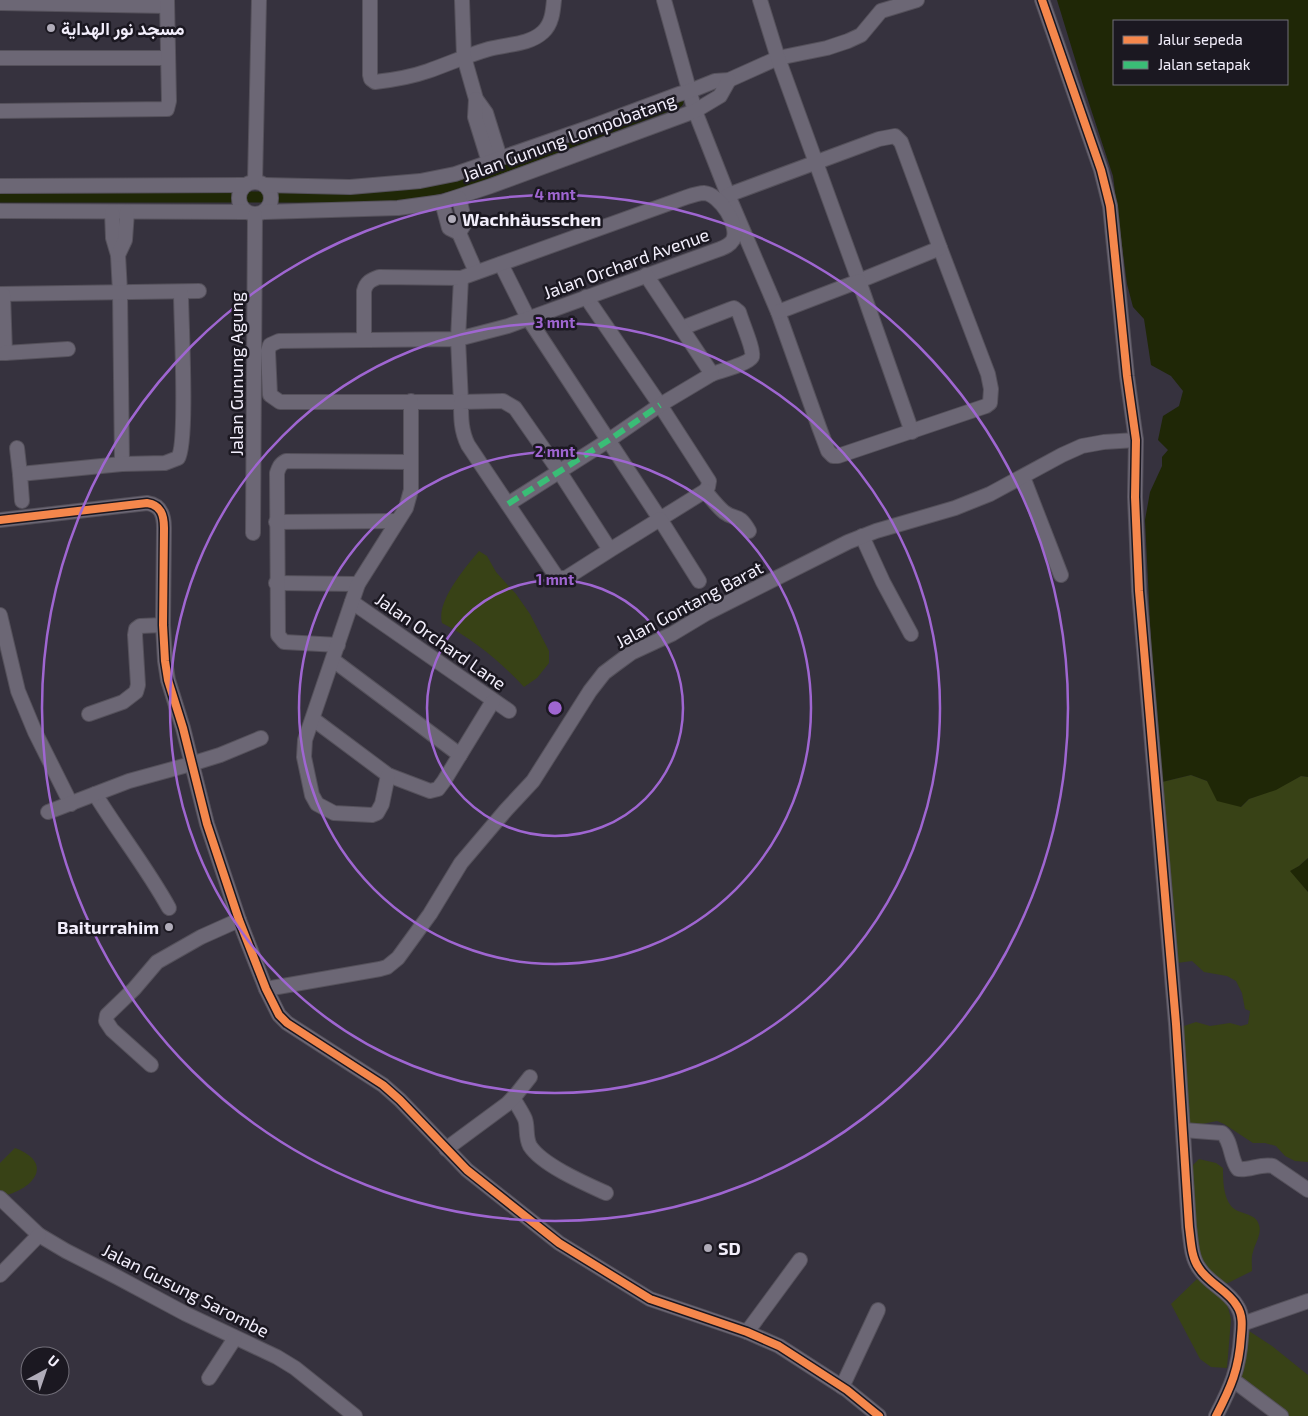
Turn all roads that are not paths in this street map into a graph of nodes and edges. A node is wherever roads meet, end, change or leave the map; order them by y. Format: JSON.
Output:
{"nodes":[{"id":1,"x":259,"y":0,"type":"edge"},
{"id":2,"x":370,"y":0,"type":"edge"},
{"id":3,"x":462,"y":0,"type":"edge"},
{"id":4,"x":554,"y":0,"type":"edge"},
{"id":5,"x":664,"y":0,"type":"edge"},
{"id":6,"x":760,"y":0,"type":"edge"},
{"id":7,"x":917,"y":0,"type":"edge"},
{"id":8,"x":1042,"y":0,"type":"edge"},
{"id":9,"x":0,"y":3,"type":"edge"},
{"id":10,"x":167,"y":3,"type":"edge"},
{"id":11,"x":464,"y":57,"type":"junction"},
{"id":12,"x":0,"y":58,"type":"edge"},
{"id":13,"x":168,"y":58,"type":"junction"},
{"id":14,"x":778,"y":58,"type":"junction"},
{"id":15,"x":729,"y":80,"type":"junction"},
{"id":16,"x":690,"y":91,"type":"junction"},
{"id":17,"x":0,"y":111,"type":"edge"},
{"id":18,"x":695,"y":111,"type":"junction"},
{"id":19,"x":494,"y":160,"type":"junction"},
{"id":20,"x":815,"y":162,"type":"junction"},
{"id":21,"x":0,"y":186,"type":"edge"},
{"id":22,"x":255,"y":186,"type":"junction"},
{"id":23,"x":728,"y":195,"type":"junction"},
{"id":24,"x":459,"y":198,"type":"junction"},
{"id":25,"x":442,"y":202,"type":"junction"},
{"id":26,"x":0,"y":211,"type":"edge"},
{"id":27,"x":255,"y":211,"type":"junction"},
{"id":28,"x":112,"y":212,"type":"junction"},
{"id":29,"x":127,"y":212,"type":"junction"},
{"id":30,"x":459,"y":232,"type":"junction"},
{"id":31,"x":940,"y":248,"type":"junction"},
{"id":32,"x":118,"y":255,"type":"junction"},
{"id":33,"x":501,"y":264,"type":"junction"},
{"id":34,"x":476,"y":272,"type":"junction"},
{"id":35,"x":646,"y":275,"type":"junction"},
{"id":36,"x":461,"y":278,"type":"junction"},
{"id":37,"x":859,"y":282,"type":"junction"},
{"id":38,"x":199,"y":291,"type":"dead end"},
{"id":39,"x":120,"y":292,"type":"junction"},
{"id":40,"x":181,"y":292,"type":"junction"},
{"id":41,"x":2,"y":294,"type":"edge"},
{"id":42,"x":586,"y":297,"type":"junction"},
{"id":43,"x":778,"y":312,"type":"junction"},
{"id":44,"x":528,"y":318,"type":"junction"},
{"id":45,"x":682,"y":328,"type":"junction"},
{"id":46,"x":364,"y":339,"type":"junction"},
{"id":47,"x":458,"y":339,"type":"junction"},
{"id":48,"x":68,"y":349,"type":"dead end"},
{"id":49,"x":2,"y":353,"type":"edge"},
{"id":50,"x":712,"y":374,"type":"junction"},
{"id":51,"x":411,"y":401,"type":"junction"},
{"id":52,"x":460,"y":402,"type":"junction"},
{"id":53,"x":660,"y":405,"type":"junction"},
{"id":54,"x":912,"y":432,"type":"junction"},
{"id":55,"x":610,"y":440,"type":"junction"},
{"id":56,"x":1136,"y":440,"type":"junction"},
{"id":57,"x":17,"y":448,"type":"dead end"},
{"id":58,"x":410,"y":462,"type":"junction"},
{"id":59,"x":122,"y":464,"type":"junction"},
{"id":60,"x":559,"y":471,"type":"junction"},
{"id":61,"x":20,"y":474,"type":"junction"},
{"id":62,"x":1022,"y":478,"type":"junction"},
{"id":63,"x":705,"y":491,"type":"junction"},
{"id":64,"x":22,"y":501,"type":"dead end"},
{"id":65,"x":508,"y":504,"type":"junction"},
{"id":66,"x":660,"y":519,"type":"junction"},
{"id":67,"x":0,"y":520,"type":"edge"},
{"id":68,"x":398,"y":521,"type":"junction"},
{"id":69,"x":276,"y":522,"type":"junction"},
{"id":70,"x":749,"y":531,"type":"dead end"},
{"id":71,"x":253,"y":533,"type":"dead end"},
{"id":72,"x":862,"y":536,"type":"junction"},
{"id":73,"x":610,"y":550,"type":"junction"},
{"id":74,"x":1061,"y":575,"type":"dead end"},
{"id":75,"x":699,"y":581,"type":"dead end"},
{"id":76,"x":276,"y":583,"type":"junction"},
{"id":77,"x":358,"y":584,"type":"junction"},
{"id":78,"x":352,"y":602,"type":"junction"},
{"id":79,"x":0,"y":615,"type":"edge"},
{"id":80,"x":163,"y":625,"type":"junction"},
{"id":81,"x":911,"y":634,"type":"dead end"},
{"id":82,"x":338,"y":645,"type":"junction"},
{"id":83,"x":333,"y":660,"type":"junction"},
{"id":84,"x":493,"y":701,"type":"junction"},
{"id":85,"x":508,"y":711,"type":"dead end"},
{"id":86,"x":89,"y":714,"type":"dead end"},
{"id":87,"x":313,"y":719,"type":"junction"},
{"id":88,"x":261,"y":738,"type":"dead end"},
{"id":89,"x":460,"y":755,"type":"junction"},
{"id":90,"x":191,"y":764,"type":"junction"},
{"id":91,"x":388,"y":775,"type":"junction"},
{"id":92,"x":96,"y":794,"type":"junction"},
{"id":93,"x":71,"y":804,"type":"junction"},
{"id":94,"x":48,"y":812,"type":"dead end"},
{"id":95,"x":169,"y":908,"type":"dead end"},
{"id":96,"x":239,"y":920,"type":"junction"},
{"id":97,"x":266,"y":989,"type":"junction"},
{"id":98,"x":151,"y":1065,"type":"dead end"},
{"id":99,"x":530,"y":1077,"type":"dead end"},
{"id":100,"x":513,"y":1098,"type":"junction"},
{"id":101,"x":1183,"y":1130,"type":"junction"},
{"id":102,"x":446,"y":1149,"type":"junction"},
{"id":103,"x":1308,"y":1190,"type":"edge"},
{"id":104,"x":606,"y":1193,"type":"dead end"},
{"id":105,"x":0,"y":1198,"type":"edge"},
{"id":106,"x":39,"y":1235,"type":"junction"},
{"id":107,"x":800,"y":1260,"type":"dead end"},
{"id":108,"x":0,"y":1275,"type":"edge"},
{"id":109,"x":1308,"y":1302,"type":"edge"},
{"id":110,"x":878,"y":1310,"type":"dead end"},
{"id":111,"x":1242,"y":1324,"type":"junction"},
{"id":112,"x":747,"y":1332,"type":"junction"},
{"id":113,"x":235,"y":1338,"type":"junction"},
{"id":114,"x":209,"y":1378,"type":"dead end"},
{"id":115,"x":1234,"y":1380,"type":"junction"},
{"id":116,"x":842,"y":1387,"type":"junction"},
{"id":117,"x":355,"y":1416,"type":"edge"},
{"id":118,"x":879,"y":1416,"type":"edge"},
{"id":119,"x":1216,"y":1416,"type":"edge"},
{"id":120,"x":1281,"y":1416,"type":"edge"}],
"edges":[{"from":1,"to":22,"type":"street"},
{"from":2,"to":11,"type":"street"},
{"from":3,"to":11,"type":"street"},
{"from":4,"to":11,"type":"street"},
{"from":5,"to":16,"type":"street"},
{"from":6,"to":14,"type":"street"},
{"from":7,"to":14,"type":"street"},
{"from":8,"to":56,"type":"street"},
{"from":9,"to":10,"type":"street"},
{"from":10,"to":13,"type":"street"},
{"from":11,"to":19,"type":"street"},
{"from":12,"to":13,"type":"street"},
{"from":13,"to":17,"type":"street"},
{"from":14,"to":15,"type":"street"},
{"from":14,"to":20,"type":"street"},
{"from":15,"to":16,"type":"street"},
{"from":15,"to":18,"type":"street"},
{"from":16,"to":18,"type":"street","name":"Jalan Gunung Lompobatang"},
{"from":16,"to":19,"type":"street","name":"Jalan Gunung Lompobatang"},
{"from":18,"to":23,"type":"street"},
{"from":18,"to":24,"type":"street","name":"Jalan Gunung Lompobatang"},
{"from":19,"to":22,"type":"street","name":"Jalan Gunung Lompobatang"},
{"from":20,"to":23,"type":"street"},
{"from":20,"to":31,"type":"street"},
{"from":20,"to":37,"type":"street"},
{"from":21,"to":22,"type":"street","name":"Jalan Gunung Lompobatang"},
{"from":22,"to":27,"type":"street"},
{"from":22,"to":27,"type":"street"},
{"from":23,"to":43,"type":"street"},
{"from":24,"to":25,"type":"street","name":"Jalan Gunung Lompobatang"},
{"from":24,"to":30,"type":"street"},
{"from":25,"to":27,"type":"street","name":"Jalan Gunung Lompobatang"},
{"from":25,"to":30,"type":"street"},
{"from":26,"to":28,"type":"street","name":"Jalan Gunung Lompobatang"},
{"from":27,"to":29,"type":"street","name":"Jalan Gunung Lompobatang"},
{"from":27,"to":71,"type":"street","name":"Jalan Gunung Agung"},
{"from":28,"to":29,"type":"street","name":"Jalan Gunung Lompobatang"},
{"from":28,"to":32,"type":"street"},
{"from":29,"to":32,"type":"street"},
{"from":30,"to":34,"type":"street"},
{"from":31,"to":37,"type":"street"},
{"from":31,"to":54,"type":"street"},
{"from":32,"to":39,"type":"street"},
{"from":33,"to":34,"type":"street","name":"Jalan Orchard Avenue"},
{"from":33,"to":35,"type":"street","name":"Jalan Orchard Avenue"},
{"from":33,"to":44,"type":"street"},
{"from":34,"to":36,"type":"street","name":"Jalan Orchard Avenue"},
{"from":35,"to":42,"type":"street","name":"Jalan Orchard Avenue"},
{"from":35,"to":45,"type":"street"},
{"from":36,"to":46,"type":"street"},
{"from":36,"to":47,"type":"street"},
{"from":37,"to":43,"type":"street"},
{"from":37,"to":54,"type":"street"},
{"from":38,"to":40,"type":"street"},
{"from":39,"to":40,"type":"street"},
{"from":39,"to":41,"type":"street"},
{"from":39,"to":59,"type":"street"},
{"from":40,"to":59,"type":"street"},
{"from":41,"to":49,"type":"street"},
{"from":42,"to":44,"type":"street","name":"Jalan Orchard Avenue"},
{"from":42,"to":53,"type":"street"},
{"from":43,"to":54,"type":"street"},
{"from":44,"to":47,"type":"street","name":"Jalan Orchard Avenue"},
{"from":44,"to":55,"type":"street"},
{"from":45,"to":50,"type":"street"},
{"from":45,"to":50,"type":"street"},
{"from":46,"to":47,"type":"street","name":"Jalan Orchard Avenue"},
{"from":46,"to":51,"type":"street","name":"Jalan Orchard Avenue"},
{"from":47,"to":52,"type":"street"},
{"from":48,"to":49,"type":"street"},
{"from":50,"to":53,"type":"street"},
{"from":51,"to":52,"type":"street"},
{"from":51,"to":58,"type":"street"},
{"from":52,"to":60,"type":"street"},
{"from":52,"to":65,"type":"street"},
{"from":53,"to":55,"type":"street"},
{"from":53,"to":63,"type":"street"},
{"from":55,"to":60,"type":"street"},
{"from":55,"to":66,"type":"street"},
{"from":56,"to":62,"type":"street","name":"Jalan Gontang Barat"},
{"from":56,"to":101,"type":"street"},
{"from":57,"to":61,"type":"street"},
{"from":58,"to":68,"type":"street"},
{"from":58,"to":69,"type":"street"},
{"from":59,"to":61,"type":"street"},
{"from":60,"to":65,"type":"street"},
{"from":60,"to":73,"type":"street"},
{"from":61,"to":64,"type":"street"},
{"from":62,"to":72,"type":"street","name":"Jalan Gontang Barat"},
{"from":62,"to":74,"type":"street"},
{"from":63,"to":66,"type":"street"},
{"from":63,"to":70,"type":"street"},
{"from":65,"to":73,"type":"street"},
{"from":66,"to":73,"type":"street"},
{"from":66,"to":75,"type":"street"},
{"from":67,"to":80,"type":"street"},
{"from":68,"to":69,"type":"street"},
{"from":68,"to":77,"type":"street"},
{"from":69,"to":76,"type":"street"},
{"from":72,"to":81,"type":"street"},
{"from":72,"to":97,"type":"street","name":"Jalan Gontang Barat"},
{"from":76,"to":77,"type":"street"},
{"from":76,"to":82,"type":"street"},
{"from":77,"to":78,"type":"street"},
{"from":78,"to":82,"type":"street"},
{"from":78,"to":84,"type":"street","name":"Jalan Orchard Lane"},
{"from":79,"to":93,"type":"street"},
{"from":80,"to":86,"type":"street"},
{"from":80,"to":90,"type":"street"},
{"from":82,"to":83,"type":"street"},
{"from":83,"to":87,"type":"street"},
{"from":83,"to":89,"type":"street"},
{"from":84,"to":85,"type":"street","name":"Jalan Orchard Lane"},
{"from":84,"to":89,"type":"street"},
{"from":87,"to":91,"type":"street"},
{"from":87,"to":91,"type":"street"},
{"from":88,"to":90,"type":"street"},
{"from":89,"to":91,"type":"street"},
{"from":90,"to":92,"type":"street"},
{"from":90,"to":96,"type":"street"},
{"from":92,"to":93,"type":"street"},
{"from":92,"to":95,"type":"street"},
{"from":93,"to":94,"type":"street"},
{"from":96,"to":97,"type":"street"},
{"from":96,"to":98,"type":"street"},
{"from":97,"to":102,"type":"street"},
{"from":99,"to":100,"type":"street"},
{"from":100,"to":102,"type":"street"},
{"from":100,"to":104,"type":"street"},
{"from":101,"to":103,"type":"street"},
{"from":101,"to":111,"type":"street"},
{"from":102,"to":112,"type":"street"},
{"from":105,"to":106,"type":"street","name":"Jalan Gusung Sarombe"},
{"from":106,"to":108,"type":"street"},
{"from":106,"to":113,"type":"street","name":"Jalan Gusung Sarombe"},
{"from":107,"to":112,"type":"street"},
{"from":109,"to":111,"type":"street"},
{"from":110,"to":116,"type":"street"},
{"from":111,"to":115,"type":"street"},
{"from":112,"to":116,"type":"street"},
{"from":113,"to":114,"type":"street"},
{"from":113,"to":117,"type":"street","name":"Jalan Gusung Sarombe"},
{"from":115,"to":119,"type":"street"},
{"from":115,"to":120,"type":"street"},
{"from":116,"to":118,"type":"street"}]}
